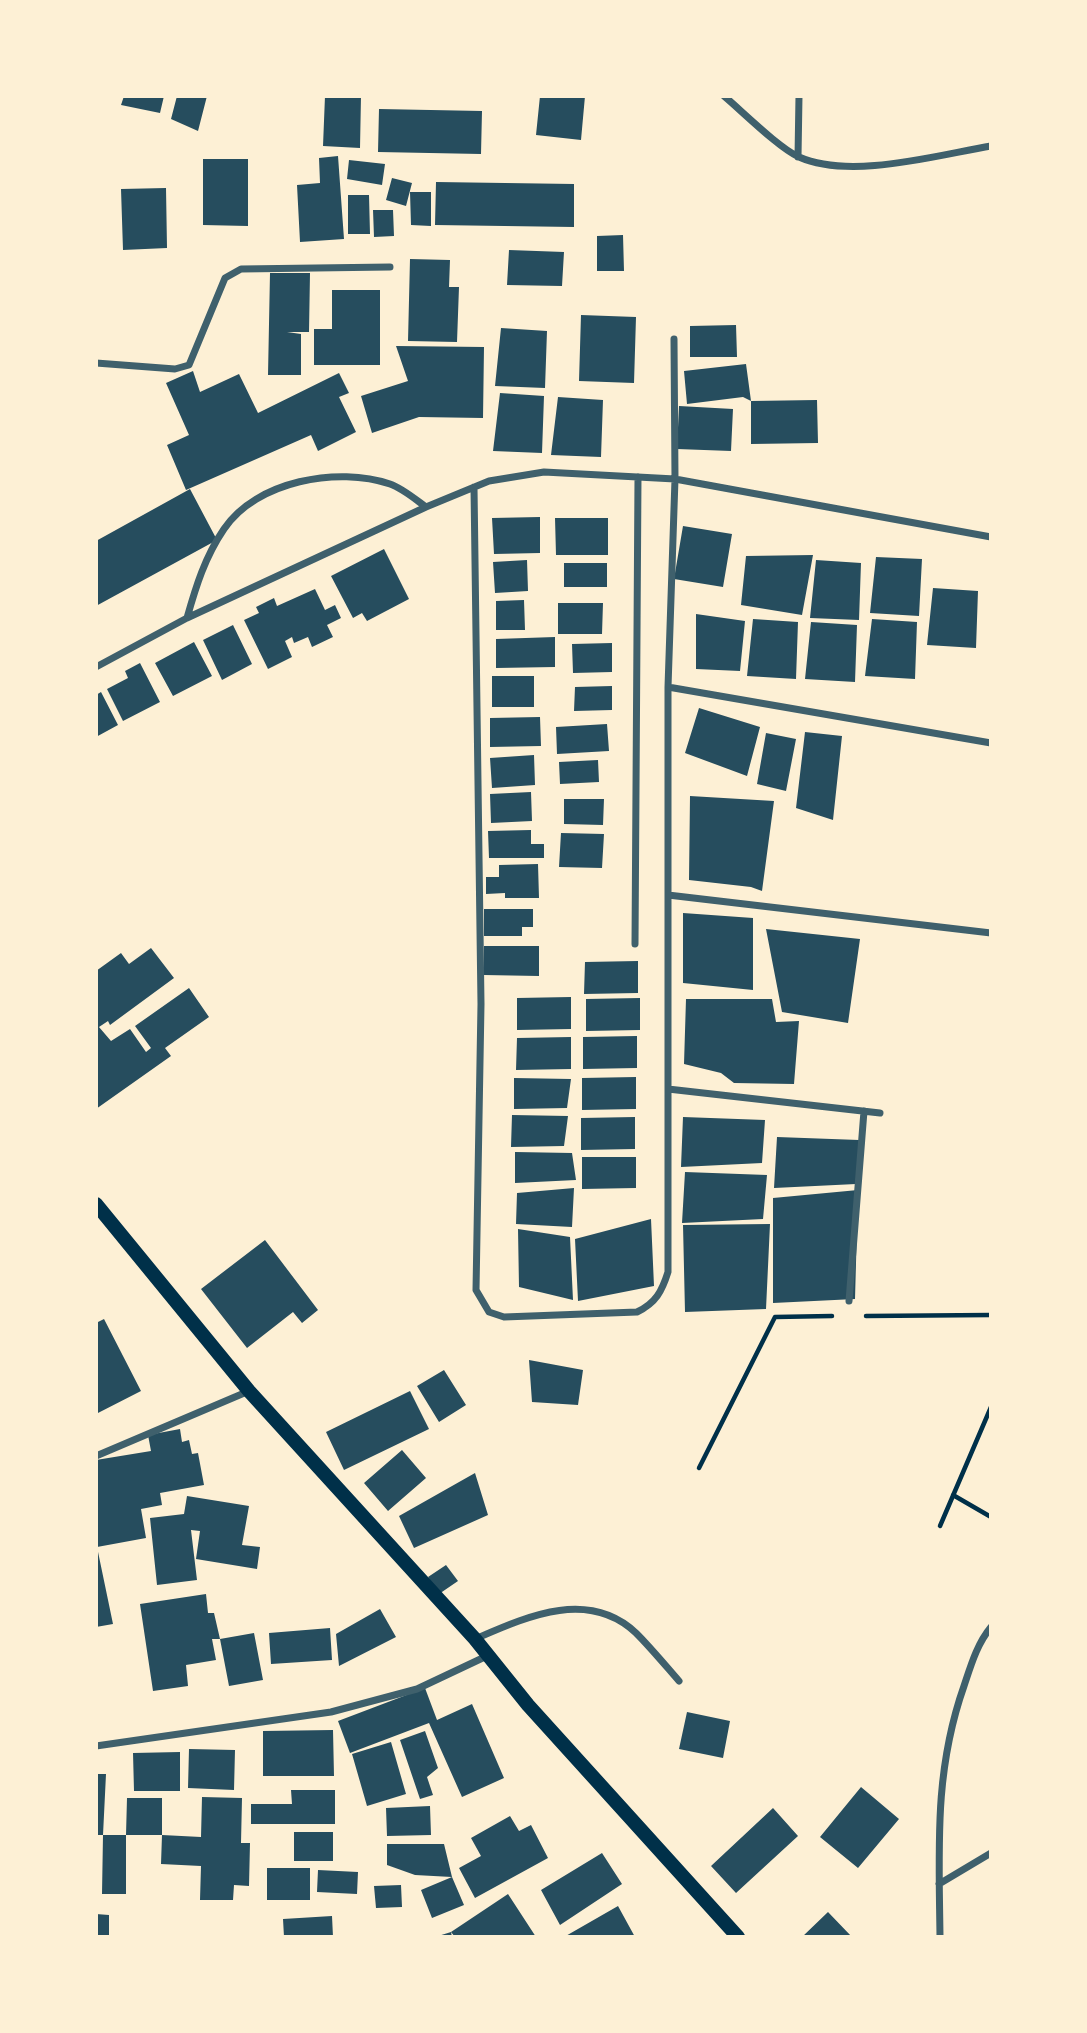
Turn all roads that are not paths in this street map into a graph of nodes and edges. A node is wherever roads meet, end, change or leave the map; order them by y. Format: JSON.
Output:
{"nodes":[{"id":1,"x":724,"y":96,"type":"edge"},
{"id":2,"x":799,"y":96,"type":"edge"},
{"id":3,"x":991,"y":146,"type":"edge"},
{"id":4,"x":798,"y":157,"type":"junction"},
{"id":5,"x":390,"y":267,"type":"dead end"},
{"id":6,"x":674,"y":339,"type":"dead end"},
{"id":7,"x":96,"y":363,"type":"edge"},
{"id":8,"x":638,"y":477,"type":"junction"},
{"id":9,"x":676,"y":479,"type":"junction"},
{"id":10,"x":474,"y":487,"type":"junction"},
{"id":11,"x":426,"y":507,"type":"junction"},
{"id":12,"x":991,"y":537,"type":"edge"},
{"id":13,"x":187,"y":618,"type":"junction"},
{"id":14,"x":96,"y":667,"type":"edge"},
{"id":15,"x":668,"y":687,"type":"junction"},
{"id":16,"x":991,"y":743,"type":"edge"},
{"id":17,"x":668,"y":895,"type":"junction"},
{"id":18,"x":991,"y":933,"type":"edge"},
{"id":19,"x":635,"y":944,"type":"dead end"},
{"id":20,"x":668,"y":1089,"type":"junction"},
{"id":21,"x":864,"y":1111,"type":"junction"},
{"id":22,"x":880,"y":1113,"type":"dead end"},
{"id":23,"x":96,"y":1204,"type":"edge"},
{"id":24,"x":849,"y":1301,"type":"dead end"},
{"id":25,"x":249,"y":1391,"type":"junction"},
{"id":26,"x":96,"y":1455,"type":"edge"},
{"id":27,"x":991,"y":1627,"type":"edge"},
{"id":28,"x":475,"y":1639,"type":"junction"},
{"id":29,"x":489,"y":1655,"type":"junction"},
{"id":30,"x":680,"y":1681,"type":"dead end"},
{"id":31,"x":96,"y":1746,"type":"edge"},
{"id":32,"x":991,"y":1853,"type":"edge"},
{"id":33,"x":939,"y":1884,"type":"junction"},
{"id":34,"x":738,"y":1937,"type":"edge"},
{"id":35,"x":940,"y":1937,"type":"edge"}],
"edges":[{"from":1,"to":4,"type":"street"},
{"from":2,"to":4,"type":"street"},
{"from":3,"to":4,"type":"street"},
{"from":5,"to":7,"type":"street"},
{"from":6,"to":9,"type":"street"},
{"from":8,"to":9,"type":"street"},
{"from":8,"to":10,"type":"street"},
{"from":8,"to":19,"type":"street"},
{"from":9,"to":12,"type":"street"},
{"from":9,"to":15,"type":"street"},
{"from":10,"to":11,"type":"street"},
{"from":10,"to":20,"type":"street"},
{"from":11,"to":13,"type":"street"},
{"from":11,"to":13,"type":"street"},
{"from":13,"to":14,"type":"street"},
{"from":15,"to":16,"type":"street"},
{"from":15,"to":17,"type":"street"},
{"from":17,"to":18,"type":"street"},
{"from":17,"to":20,"type":"street"},
{"from":20,"to":21,"type":"street"},
{"from":21,"to":22,"type":"street"},
{"from":21,"to":24,"type":"street"},
{"from":23,"to":25,"type":"main road"},
{"from":25,"to":26,"type":"street"},
{"from":25,"to":28,"type":"main road"},
{"from":27,"to":33,"type":"street"},
{"from":28,"to":29,"type":"main road"},
{"from":28,"to":30,"type":"street"},
{"from":29,"to":31,"type":"street"},
{"from":29,"to":34,"type":"main road"},
{"from":32,"to":33,"type":"street"},
{"from":33,"to":35,"type":"street"}]}
